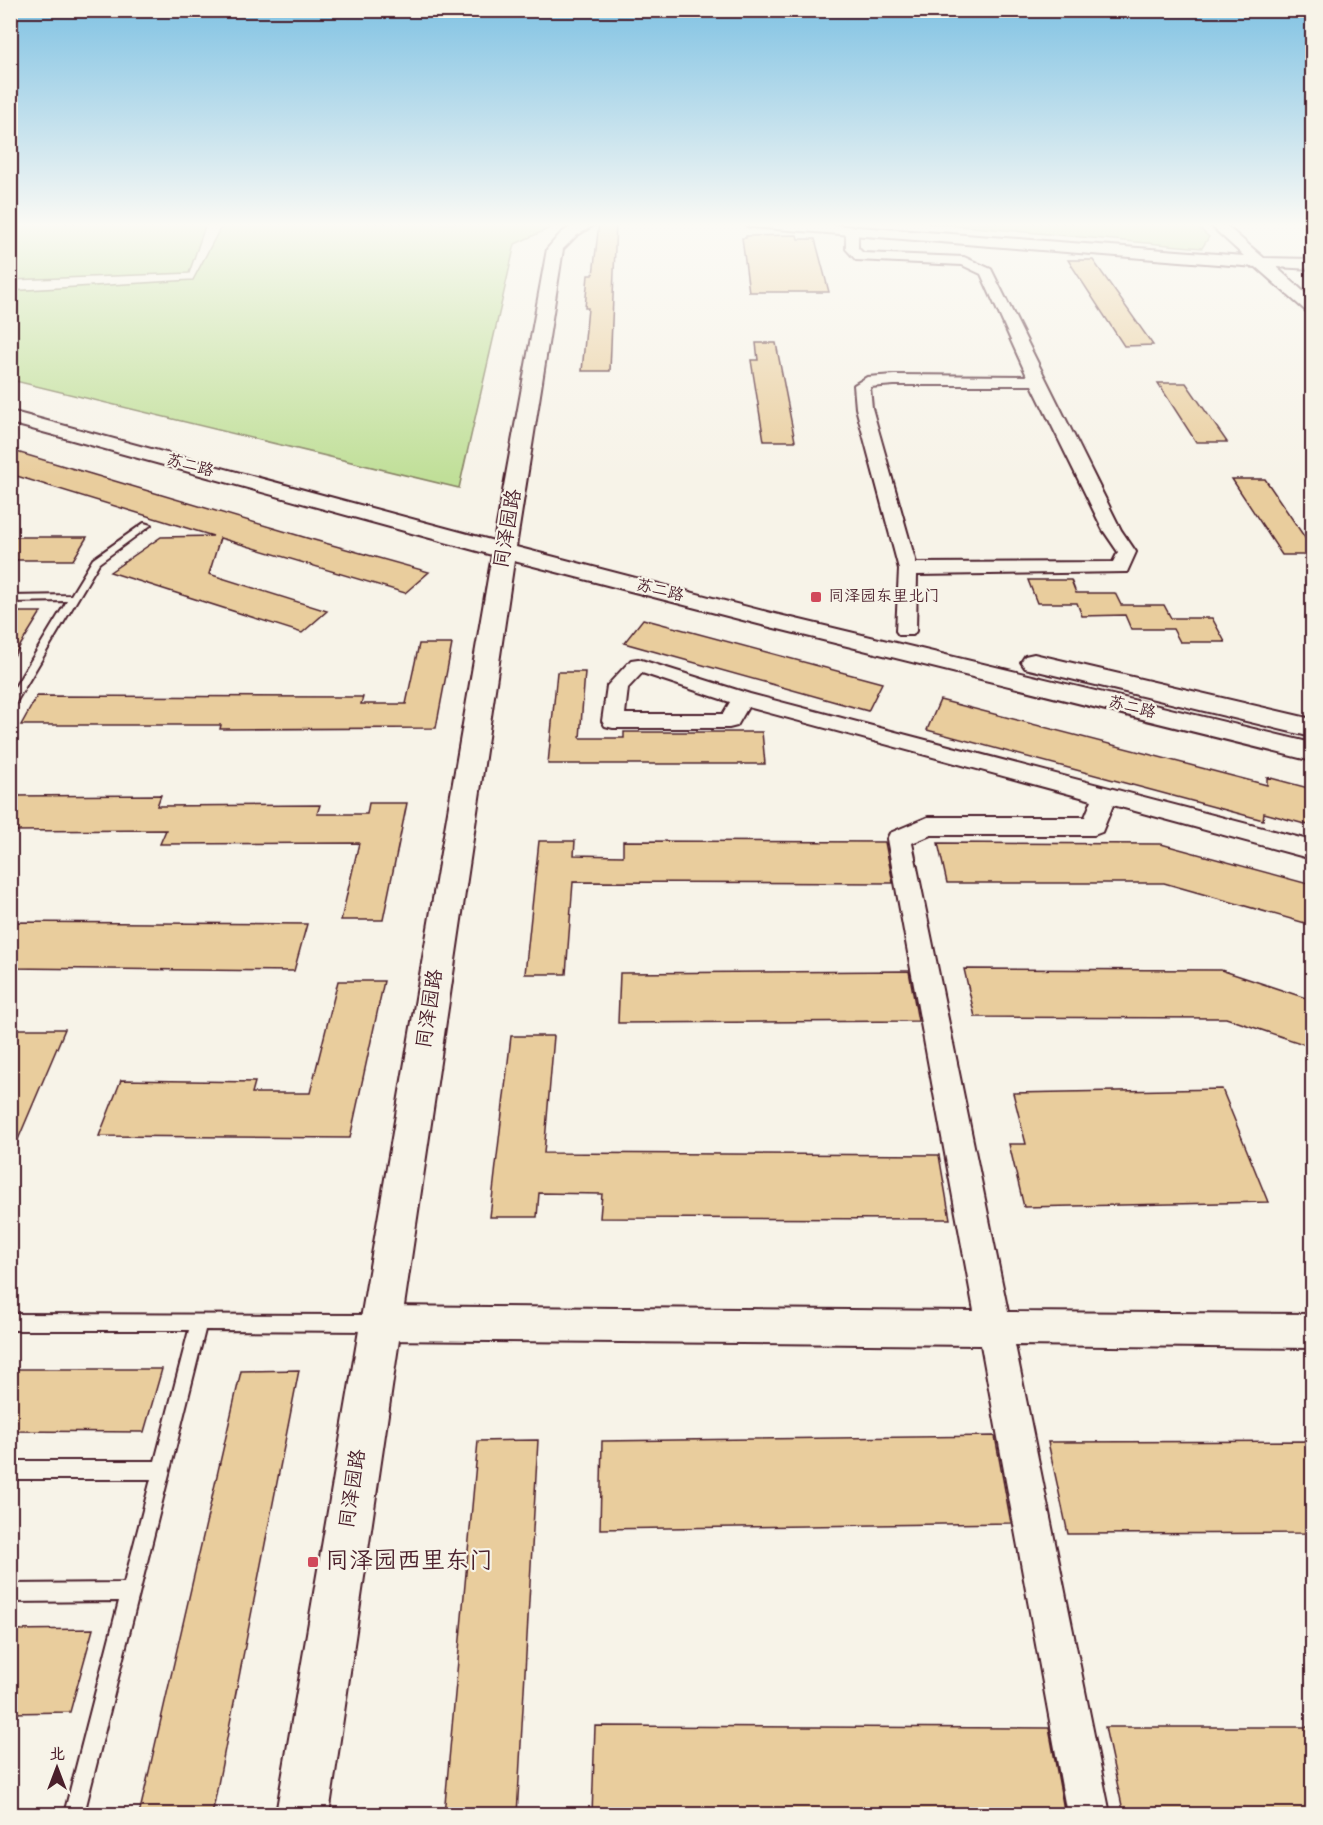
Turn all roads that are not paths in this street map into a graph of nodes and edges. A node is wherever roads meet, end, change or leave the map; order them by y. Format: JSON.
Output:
{"nodes":[{"id":1,"x":545,"y":308,"type":"edge"},
{"id":2,"x":1003,"y":308,"type":"edge"},
{"id":3,"x":1037,"y":381,"type":"junction"},
{"id":4,"x":10,"y":399,"type":"edge"},
{"id":5,"x":10,"y":417,"type":"edge"},
{"id":6,"x":147,"y":525,"type":"dead end"},
{"id":7,"x":507,"y":543,"type":"junction"},
{"id":8,"x":908,"y":569,"type":"junction"},
{"id":9,"x":74,"y":598,"type":"junction"},
{"id":10,"x":10,"y":599,"type":"edge"},
{"id":11,"x":906,"y":632,"type":"junction"},
{"id":12,"x":10,"y":681,"type":"edge"},
{"id":13,"x":24,"y":681,"type":"junction"},
{"id":14,"x":743,"y":699,"type":"junction"},
{"id":15,"x":10,"y":704,"type":"edge"},
{"id":16,"x":1312,"y":728,"type":"edge"},
{"id":17,"x":1312,"y":752,"type":"edge"},
{"id":18,"x":1105,"y":795,"type":"junction"},
{"id":19,"x":1312,"y":850,"type":"edge"},
{"id":20,"x":10,"y":1322,"type":"edge"},
{"id":21,"x":199,"y":1323,"type":"junction"},
{"id":22,"x":381,"y":1323,"type":"junction"},
{"id":23,"x":994,"y":1328,"type":"junction"},
{"id":24,"x":1312,"y":1331,"type":"edge"},
{"id":25,"x":10,"y":1470,"type":"edge"},
{"id":26,"x":162,"y":1470,"type":"junction"},
{"id":27,"x":131,"y":1592,"type":"junction"},
{"id":28,"x":10,"y":1593,"type":"edge"},
{"id":29,"x":74,"y":1815,"type":"edge"},
{"id":30,"x":302,"y":1815,"type":"edge"},
{"id":31,"x":1089,"y":1815,"type":"edge"}],
"edges":[{"from":1,"to":7,"type":"street","name":"同泽园路"},
{"from":2,"to":3,"type":"street"},
{"from":3,"to":8,"type":"street"},
{"from":3,"to":8,"type":"street"},
{"from":4,"to":7,"type":"street","name":"苏二路"},
{"from":5,"to":7,"type":"street","name":"苏二路"},
{"from":6,"to":9,"type":"lane"},
{"from":7,"to":11,"type":"street","name":"苏二路"},
{"from":7,"to":17,"type":"street","name":"苏二路"},
{"from":7,"to":22,"type":"street","name":"同泽园路"},
{"from":8,"to":11,"type":"street"},
{"from":9,"to":10,"type":"lane"},
{"from":9,"to":13,"type":"lane"},
{"from":11,"to":16,"type":"street","name":"苏二路"},
{"from":12,"to":13,"type":"lane"},
{"from":13,"to":15,"type":"lane"},
{"from":14,"to":14,"type":"street"},
{"from":14,"to":18,"type":"street"},
{"from":18,"to":19,"type":"street"},
{"from":18,"to":23,"type":"street"},
{"from":20,"to":21,"type":"lane"},
{"from":21,"to":22,"type":"lane"},
{"from":21,"to":26,"type":"lane"},
{"from":22,"to":23,"type":"street"},
{"from":22,"to":30,"type":"street","name":"同泽园路"},
{"from":23,"to":24,"type":"street"},
{"from":23,"to":31,"type":"street"},
{"from":25,"to":26,"type":"lane"},
{"from":26,"to":27,"type":"lane"},
{"from":27,"to":28,"type":"lane"},
{"from":27,"to":29,"type":"lane"}]}
